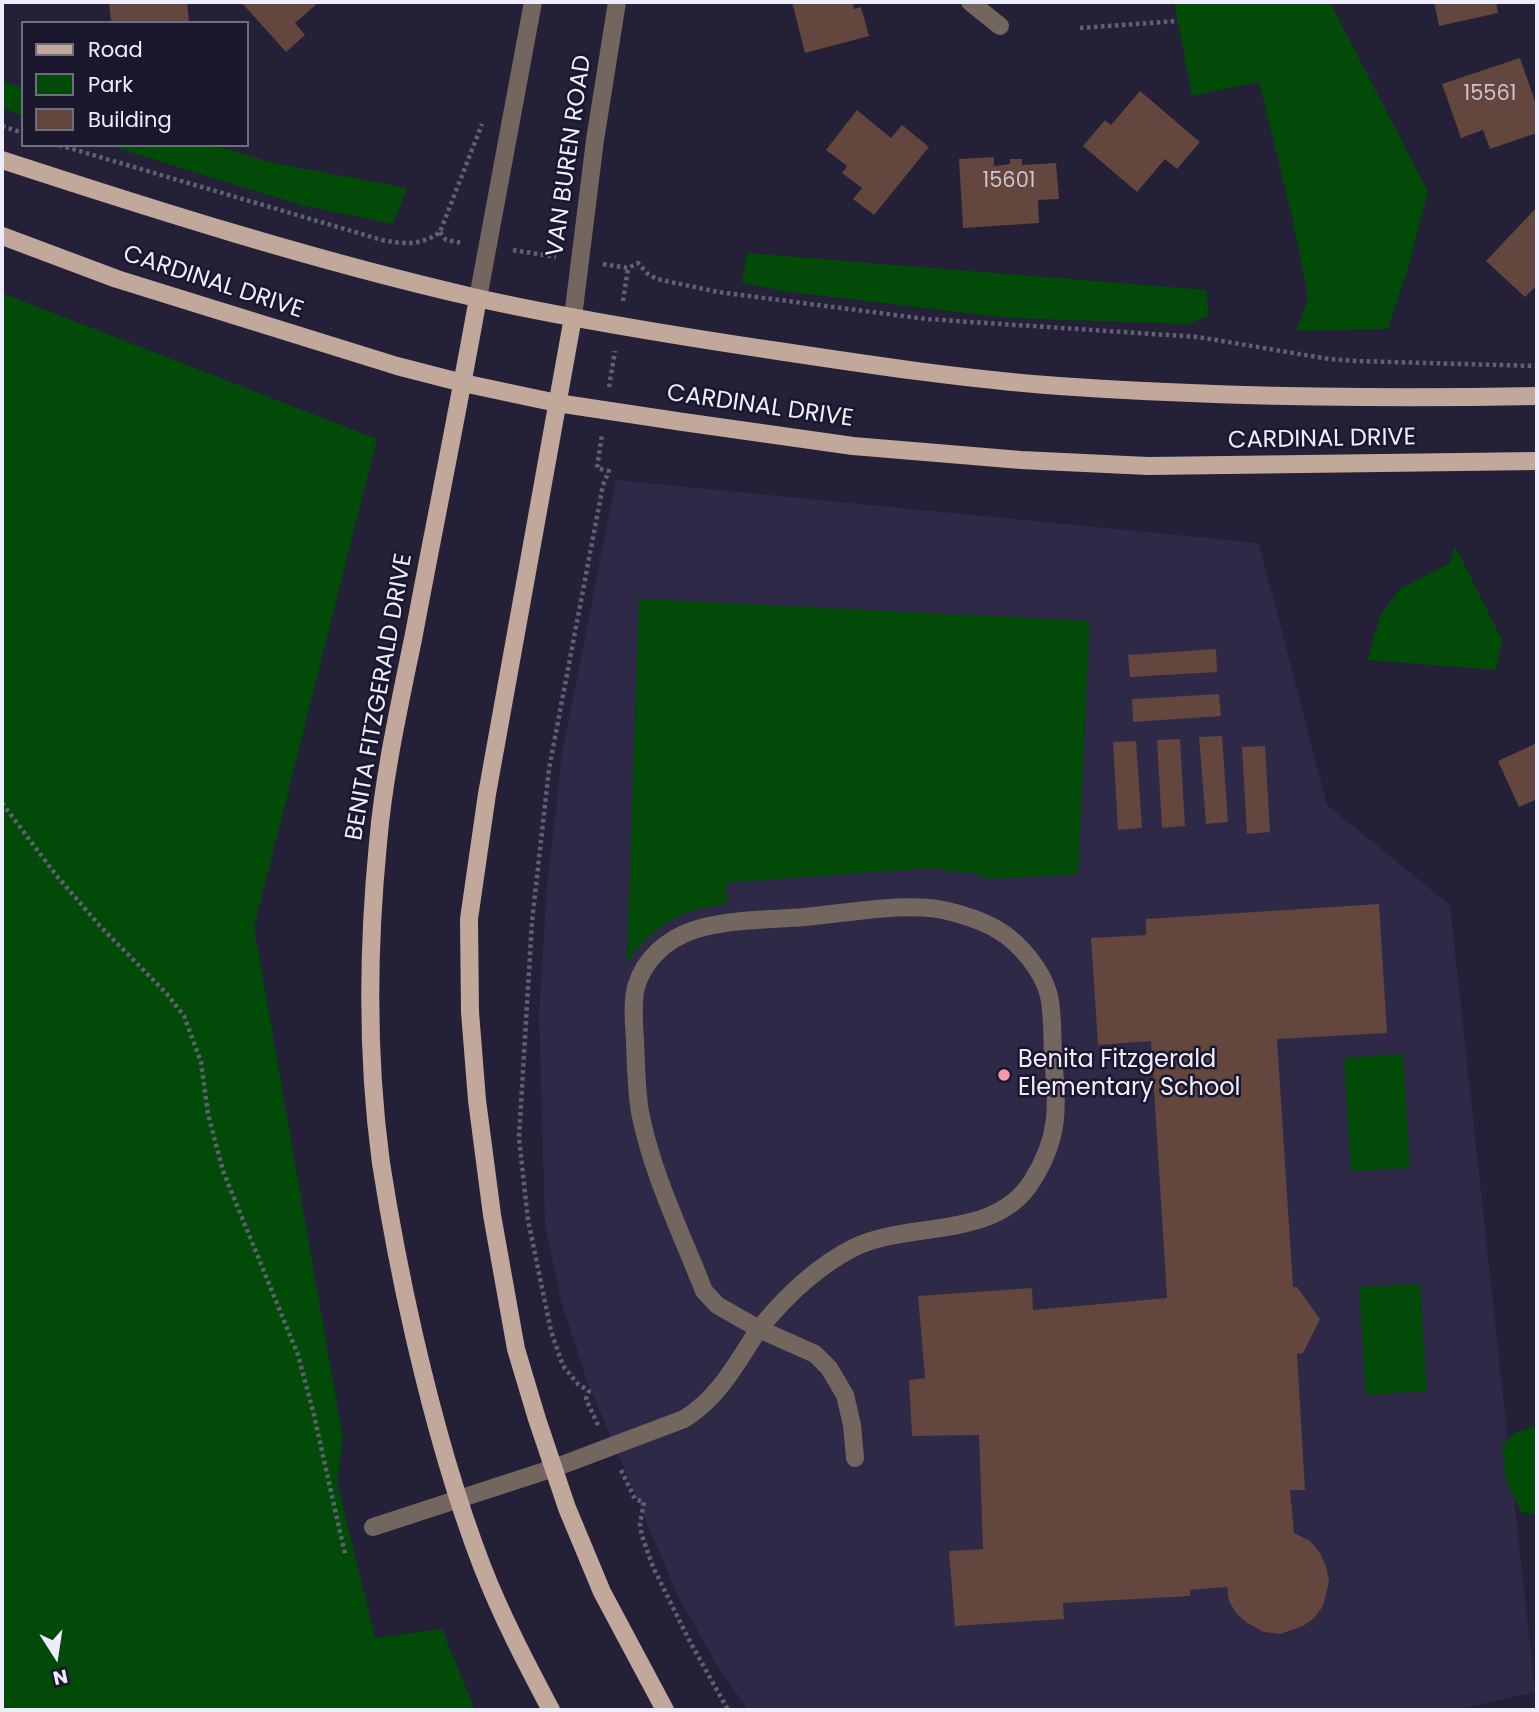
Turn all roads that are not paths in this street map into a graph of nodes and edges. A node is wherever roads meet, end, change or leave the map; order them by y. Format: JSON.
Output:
{"nodes":[{"id":1,"x":533,"y":2,"type":"edge"},
{"id":2,"x":617,"y":2,"type":"edge"},
{"id":3,"x":970,"y":2,"type":"edge"},
{"id":4,"x":1000,"y":26,"type":"dead end"},
{"id":5,"x":2,"y":160,"type":"edge"},
{"id":6,"x":2,"y":236,"type":"edge"},
{"id":7,"x":478,"y":298,"type":"junction"},
{"id":8,"x":573,"y":317,"type":"junction"},
{"id":9,"x":463,"y":383,"type":"junction"},
{"id":10,"x":1537,"y":396,"type":"edge"},
{"id":11,"x":556,"y":403,"type":"junction"},
{"id":12,"x":1537,"y":461,"type":"edge"},
{"id":13,"x":759,"y":1329,"type":"junction"},
{"id":14,"x":855,"y":1458,"type":"dead end"},
{"id":15,"x":554,"y":1468,"type":"junction"},
{"id":16,"x":459,"y":1499,"type":"junction"},
{"id":17,"x":373,"y":1527,"type":"dead end"},
{"id":18,"x":551,"y":1710,"type":"edge"},
{"id":19,"x":665,"y":1710,"type":"edge"}],
"edges":[{"from":1,"to":7,"type":"street"},
{"from":2,"to":8,"type":"street","name":"VAN BUREN ROAD"},
{"from":3,"to":4,"type":"street"},
{"from":5,"to":7,"type":"main road","name":"CARDINAL DRIVE"},
{"from":6,"to":9,"type":"main road","name":"CARDINAL DRIVE"},
{"from":7,"to":8,"type":"main road","name":"CARDINAL DRIVE"},
{"from":7,"to":9,"type":"main road","name":"BENITA FITZGERALD DRIVE"},
{"from":8,"to":10,"type":"main road","name":"CARDINAL DRIVE"},
{"from":8,"to":11,"type":"main road"},
{"from":9,"to":11,"type":"main road","name":"CARDINAL DRIVE"},
{"from":9,"to":16,"type":"main road","name":"BENITA FITZGERALD DRIVE"},
{"from":11,"to":12,"type":"main road","name":"CARDINAL DRIVE"},
{"from":11,"to":15,"type":"main road"},
{"from":13,"to":13,"type":"street"},
{"from":13,"to":14,"type":"street"},
{"from":13,"to":15,"type":"street"},
{"from":15,"to":16,"type":"street"},
{"from":15,"to":19,"type":"main road"},
{"from":16,"to":17,"type":"street"},
{"from":16,"to":18,"type":"main road","name":"BENITA FITZGERALD DRIVE"}]}
